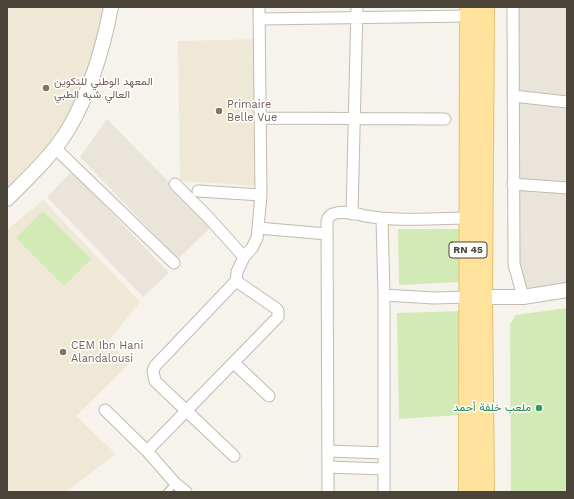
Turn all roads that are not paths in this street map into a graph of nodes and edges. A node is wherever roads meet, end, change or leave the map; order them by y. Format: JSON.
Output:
{"nodes":[{"id":1,"x":111,"y":7,"type":"edge"},
{"id":2,"x":259,"y":7,"type":"edge"},
{"id":3,"x":485,"y":7,"type":"edge"},
{"id":4,"x":513,"y":7,"type":"edge"},
{"id":5,"x":442,"y":11,"type":"edge"},
{"id":6,"x":320,"y":12,"type":"edge"},
{"id":7,"x":357,"y":12,"type":"edge"},
{"id":8,"x":469,"y":12,"type":"edge"},
{"id":9,"x":259,"y":19,"type":"junction"},
{"id":10,"x":513,"y":96,"type":"junction"},
{"id":11,"x":567,"y":102,"type":"edge"},
{"id":12,"x":260,"y":118,"type":"junction"},
{"id":13,"x":354,"y":118,"type":"junction"},
{"id":14,"x":445,"y":119,"type":"dead end"},
{"id":15,"x":55,"y":148,"type":"junction"},
{"id":16,"x":175,"y":184,"type":"dead end"},
{"id":17,"x":513,"y":184,"type":"junction"},
{"id":18,"x":567,"y":188,"type":"edge"},
{"id":19,"x":198,"y":190,"type":"dead end"},
{"id":20,"x":261,"y":195,"type":"junction"},
{"id":21,"x":7,"y":199,"type":"edge"},
{"id":22,"x":352,"y":214,"type":"junction"},
{"id":23,"x":468,"y":218,"type":"junction"},
{"id":24,"x":382,"y":219,"type":"junction"},
{"id":25,"x":258,"y":228,"type":"junction"},
{"id":26,"x":327,"y":234,"type":"junction"},
{"id":27,"x":244,"y":257,"type":"junction"},
{"id":28,"x":174,"y":263,"type":"dead end"},
{"id":29,"x":236,"y":282,"type":"junction"},
{"id":30,"x":567,"y":290,"type":"edge"},
{"id":31,"x":384,"y":295,"type":"junction"},
{"id":32,"x":476,"y":297,"type":"junction"},
{"id":33,"x":523,"y":297,"type":"junction"},
{"id":34,"x":234,"y":362,"type":"junction"},
{"id":35,"x":269,"y":396,"type":"dead end"},
{"id":36,"x":105,"y":410,"type":"dead end"},
{"id":37,"x":187,"y":411,"type":"junction"},
{"id":38,"x":147,"y":451,"type":"junction"},
{"id":39,"x":329,"y":451,"type":"junction"},
{"id":40,"x":384,"y":454,"type":"junction"},
{"id":41,"x":234,"y":456,"type":"dead end"},
{"id":42,"x":328,"y":467,"type":"junction"},
{"id":43,"x":384,"y":469,"type":"junction"},
{"id":44,"x":175,"y":483,"type":"junction"},
{"id":45,"x":167,"y":492,"type":"edge"},
{"id":46,"x":186,"y":492,"type":"edge"},
{"id":47,"x":328,"y":492,"type":"edge"},
{"id":48,"x":384,"y":492,"type":"edge"},
{"id":49,"x":468,"y":492,"type":"edge"},
{"id":50,"x":485,"y":492,"type":"edge"}],
"edges":[{"from":1,"to":15,"type":"street"},
{"from":2,"to":9,"type":"street"},
{"from":3,"to":32,"type":"main road","number":"RN 45"},
{"from":4,"to":10,"type":"street"},
{"from":5,"to":7,"type":"street"},
{"from":5,"to":8,"type":"street"},
{"from":6,"to":7,"type":"street"},
{"from":6,"to":9,"type":"street"},
{"from":7,"to":13,"type":"street"},
{"from":8,"to":23,"type":"main road","number":"RN 45"},
{"from":9,"to":12,"type":"street"},
{"from":10,"to":11,"type":"street"},
{"from":10,"to":17,"type":"street"},
{"from":12,"to":13,"type":"street"},
{"from":12,"to":20,"type":"street"},
{"from":13,"to":14,"type":"street"},
{"from":13,"to":22,"type":"street"},
{"from":15,"to":21,"type":"street"},
{"from":15,"to":28,"type":"street"},
{"from":16,"to":27,"type":"street"},
{"from":17,"to":18,"type":"street"},
{"from":17,"to":33,"type":"street"},
{"from":19,"to":20,"type":"street"},
{"from":20,"to":25,"type":"street"},
{"from":22,"to":24,"type":"street"},
{"from":22,"to":26,"type":"street"},
{"from":23,"to":24,"type":"street"},
{"from":23,"to":32,"type":"main road","number":"RN 45"},
{"from":24,"to":31,"type":"street"},
{"from":25,"to":26,"type":"street"},
{"from":25,"to":27,"type":"street"},
{"from":26,"to":39,"type":"street"},
{"from":27,"to":29,"type":"street"},
{"from":29,"to":34,"type":"street"},
{"from":29,"to":37,"type":"street"},
{"from":30,"to":33,"type":"street"},
{"from":31,"to":32,"type":"street"},
{"from":31,"to":40,"type":"street"},
{"from":32,"to":33,"type":"street"},
{"from":32,"to":49,"type":"main road","number":"RN 45"},
{"from":32,"to":50,"type":"main road","number":"RN 45"},
{"from":34,"to":35,"type":"street"},
{"from":34,"to":37,"type":"street"},
{"from":36,"to":38,"type":"street"},
{"from":37,"to":38,"type":"street"},
{"from":37,"to":41,"type":"street"},
{"from":38,"to":44,"type":"street"},
{"from":39,"to":40,"type":"street"},
{"from":39,"to":42,"type":"street"},
{"from":40,"to":43,"type":"street"},
{"from":42,"to":43,"type":"street"},
{"from":42,"to":47,"type":"street"},
{"from":43,"to":48,"type":"street"},
{"from":44,"to":45,"type":"lane"},
{"from":44,"to":46,"type":"street"}]}
